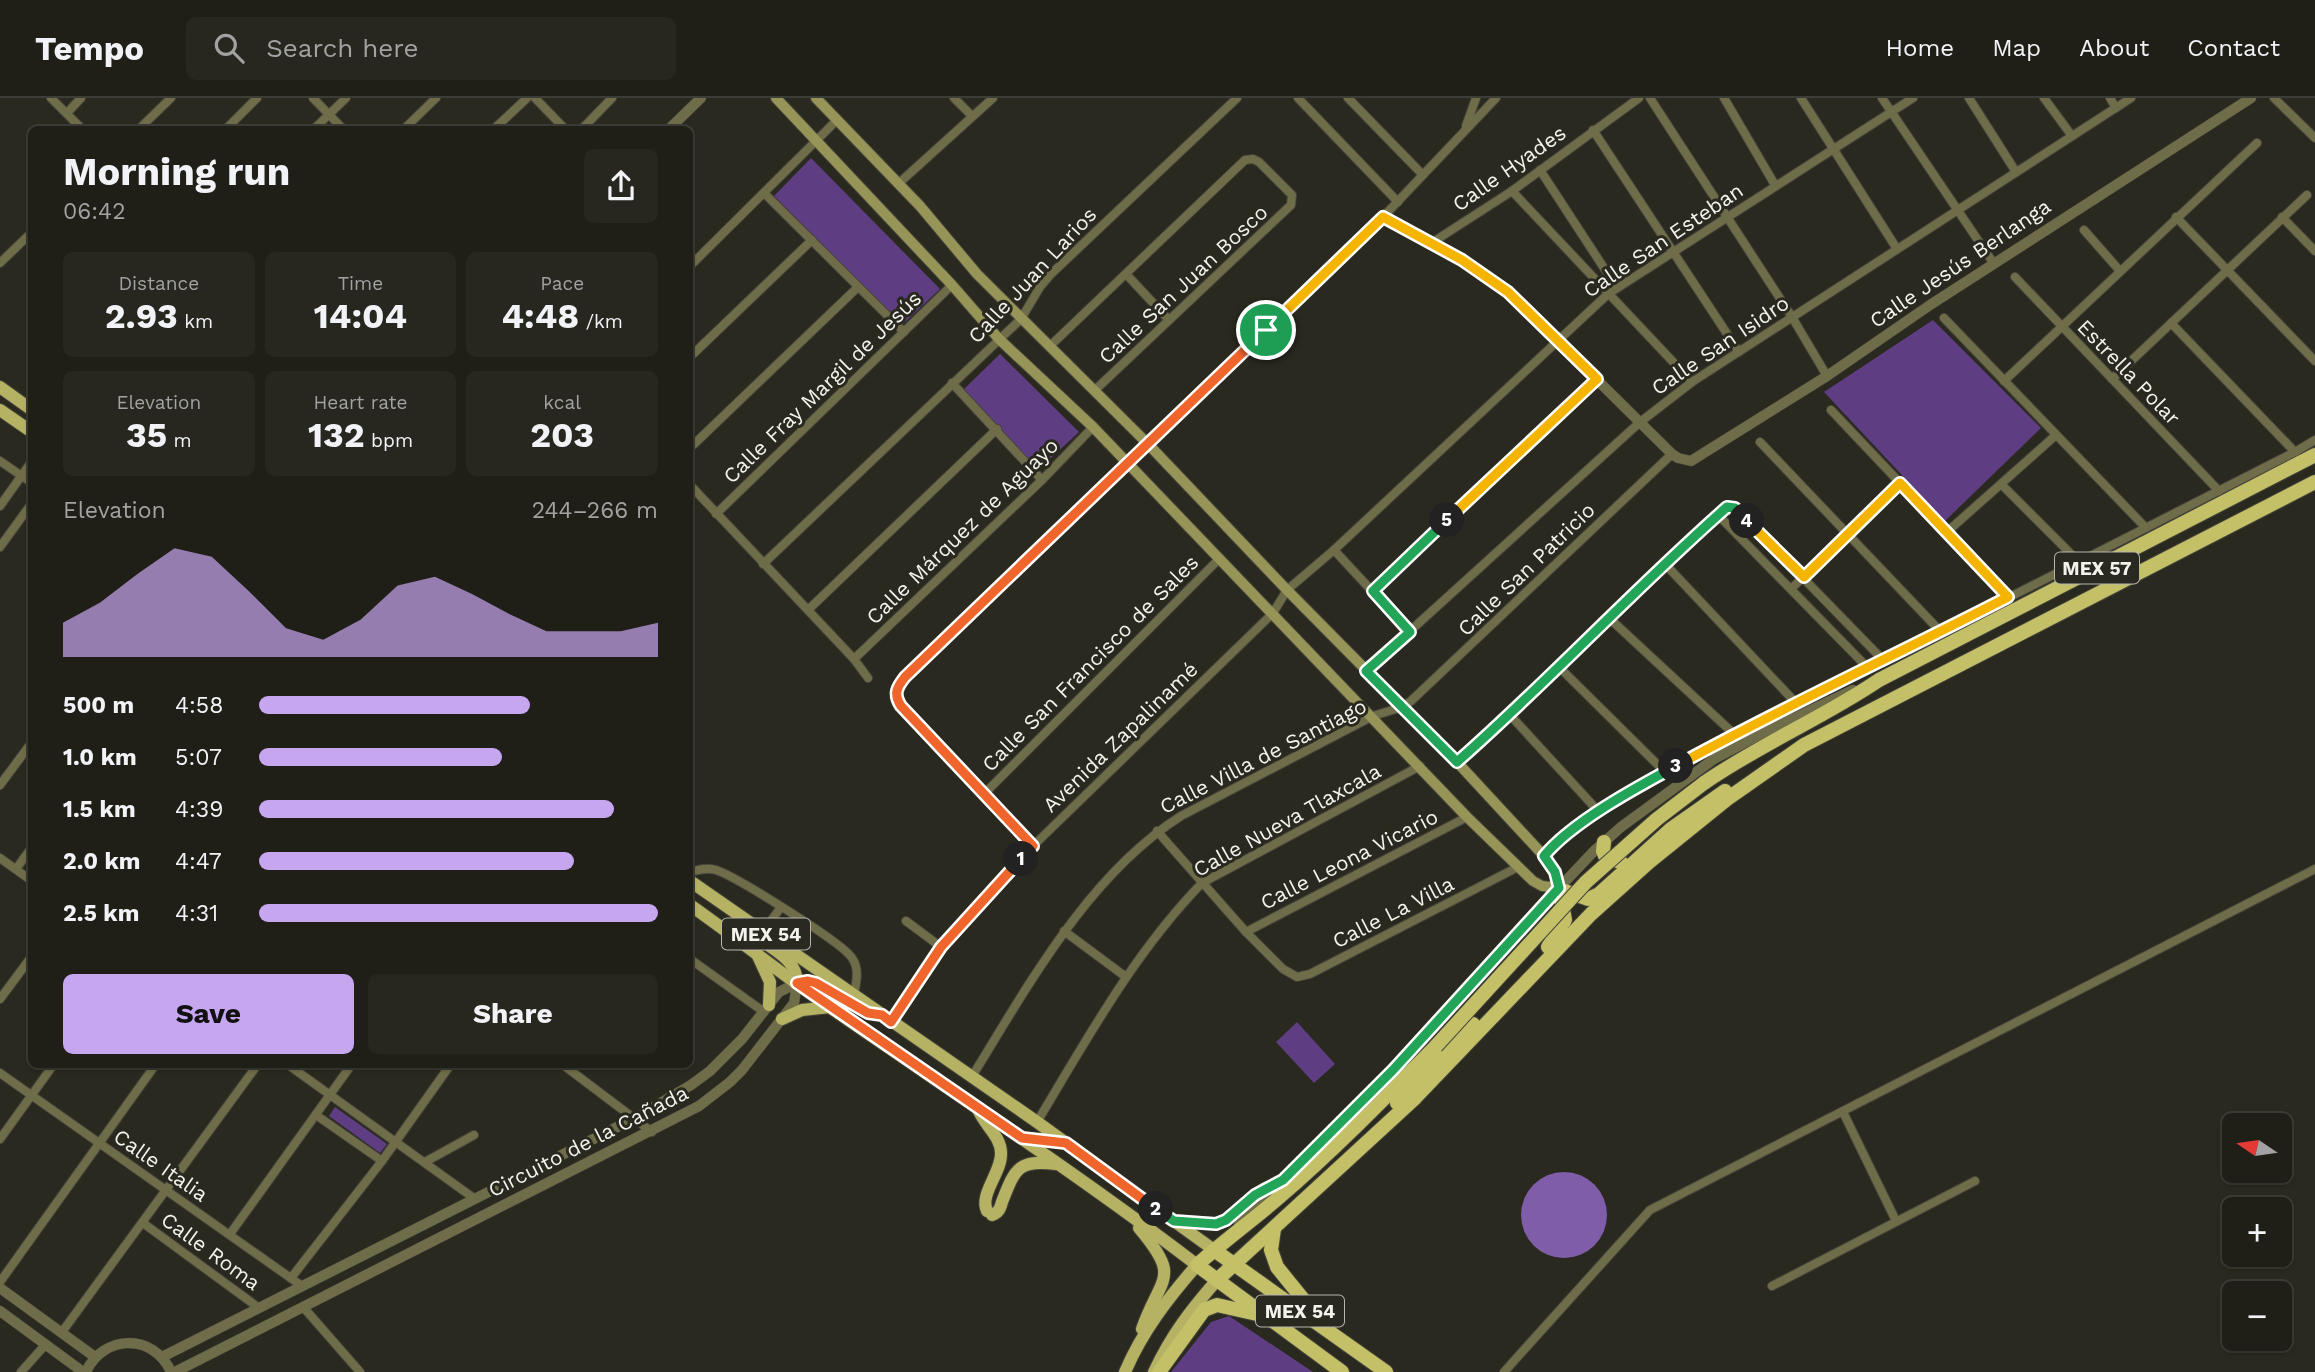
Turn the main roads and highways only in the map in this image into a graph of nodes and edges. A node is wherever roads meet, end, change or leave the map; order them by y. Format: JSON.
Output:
{"nodes":[{"id":1,"x":776,"y":98,"type":"edge"},
{"id":2,"x":816,"y":98,"type":"edge"},
{"id":3,"x":0,"y":387,"type":"edge"},
{"id":4,"x":28,"y":407,"type":"edge"},
{"id":5,"x":0,"y":410,"type":"edge"},
{"id":6,"x":28,"y":429,"type":"edge"},
{"id":7,"x":2315,"y":456,"type":"edge"},
{"id":8,"x":2315,"y":482,"type":"edge"},
{"id":9,"x":1782,"y":761,"type":"junction"},
{"id":10,"x":1605,"y":842,"type":"road end"},
{"id":11,"x":1633,"y":862,"type":"junction"},
{"id":12,"x":693,"y":883,"type":"edge"},
{"id":13,"x":1559,"y":888,"type":"junction"},
{"id":14,"x":693,"y":907,"type":"edge"},
{"id":15,"x":759,"y":929,"type":"junction"},
{"id":16,"x":754,"y":950,"type":"junction"},
{"id":17,"x":797,"y":983,"type":"junction"},
{"id":18,"x":830,"y":1007,"type":"junction"},
{"id":19,"x":766,"y":1009,"type":"road end"},
{"id":20,"x":782,"y":1018,"type":"road end"},
{"id":21,"x":886,"y":1018,"type":"junction"},
{"id":22,"x":1007,"y":1102,"type":"junction"},
{"id":23,"x":977,"y":1106,"type":"junction"},
{"id":24,"x":1387,"y":1122,"type":"junction"},
{"id":25,"x":1022,"y":1138,"type":"junction"},
{"id":26,"x":1066,"y":1143,"type":"junction"},
{"id":27,"x":1058,"y":1164,"type":"junction"},
{"id":28,"x":1283,"y":1180,"type":"road end"},
{"id":29,"x":1123,"y":1209,"type":"junction"},
{"id":30,"x":1174,"y":1221,"type":"junction"},
{"id":31,"x":1274,"y":1229,"type":"junction"},
{"id":32,"x":1214,"y":1250,"type":"junction"},
{"id":33,"x":1197,"y":1265,"type":"junction"},
{"id":34,"x":1235,"y":1265,"type":"junction"},
{"id":35,"x":1217,"y":1280,"type":"junction"},
{"id":36,"x":1265,"y":1317,"type":"junction"},
{"id":37,"x":1326,"y":1329,"type":"junction"},
{"id":38,"x":1137,"y":1346,"type":"junction"},
{"id":39,"x":1125,"y":1372,"type":"edge"},
{"id":40,"x":1156,"y":1372,"type":"edge"},
{"id":41,"x":1342,"y":1372,"type":"edge"},
{"id":42,"x":1386,"y":1372,"type":"edge"}],
"edges":[{"from":1,"to":13,"type":"main road"},
{"from":2,"to":13,"type":"main road"},
{"from":3,"to":4,"type":"main road"},
{"from":5,"to":6,"type":"main road"},
{"from":7,"to":32,"type":"highway","number":"MEX 57","bridge":true},
{"from":8,"to":9,"type":"highway","number":"MEX 57"},
{"from":9,"to":11,"type":"highway"},
{"from":9,"to":24,"type":"highway","number":"MEX 57"},
{"from":10,"to":11,"type":"highway"},
{"from":11,"to":13,"type":"highway"},
{"from":12,"to":15,"type":"main road","number":"MEX 54"},
{"from":13,"to":24,"type":"highway"},
{"from":14,"to":16,"type":"main road","number":"MEX 54"},
{"from":15,"to":17,"type":"main road"},
{"from":15,"to":21,"type":"main road","number":"MEX 54"},
{"from":16,"to":17,"type":"main road","number":"MEX 54"},
{"from":16,"to":19,"type":"main road"},
{"from":17,"to":18,"type":"main road","number":"MEX 54"},
{"from":17,"to":21,"type":"main road"},
{"from":18,"to":20,"type":"main road"},
{"from":18,"to":23,"type":"main road","number":"MEX 54"},
{"from":21,"to":22,"type":"main road","number":"MEX 54"},
{"from":22,"to":25,"type":"main road"},
{"from":22,"to":26,"type":"main road","number":"MEX 54"},
{"from":23,"to":25,"type":"main road","number":"MEX 54"},
{"from":23,"to":27,"type":"main road"},
{"from":24,"to":31,"type":"highway","number":"MEX 57"},
{"from":25,"to":26,"type":"main road"},
{"from":25,"to":27,"type":"main road","number":"MEX 54"},
{"from":26,"to":30,"type":"main road","number":"MEX 54"},
{"from":27,"to":29,"type":"main road","number":"MEX 54"},
{"from":28,"to":30,"type":"main road"},
{"from":29,"to":33,"type":"main road","number":"MEX 54"},
{"from":29,"to":38,"type":"main road"},
{"from":30,"to":32,"type":"main road","number":"MEX 54"},
{"from":31,"to":34,"type":"highway","number":"MEX 57"},
{"from":31,"to":37,"type":"highway"},
{"from":32,"to":33,"type":"highway","number":"MEX 57"},
{"from":32,"to":34,"type":"highway","number":"MEX 54"},
{"from":33,"to":35,"type":"highway","number":"MEX 54"},
{"from":33,"to":38,"type":"main road"},
{"from":34,"to":35,"type":"highway","number":"MEX 57"},
{"from":34,"to":37,"type":"highway","number":"MEX 54"},
{"from":35,"to":36,"type":"highway","number":"MEX 54"},
{"from":35,"to":40,"type":"main road"},
{"from":36,"to":40,"type":"highway"},
{"from":36,"to":41,"type":"highway","number":"MEX 54"},
{"from":37,"to":42,"type":"highway","number":"MEX 54"},
{"from":38,"to":39,"type":"main road"}]}
